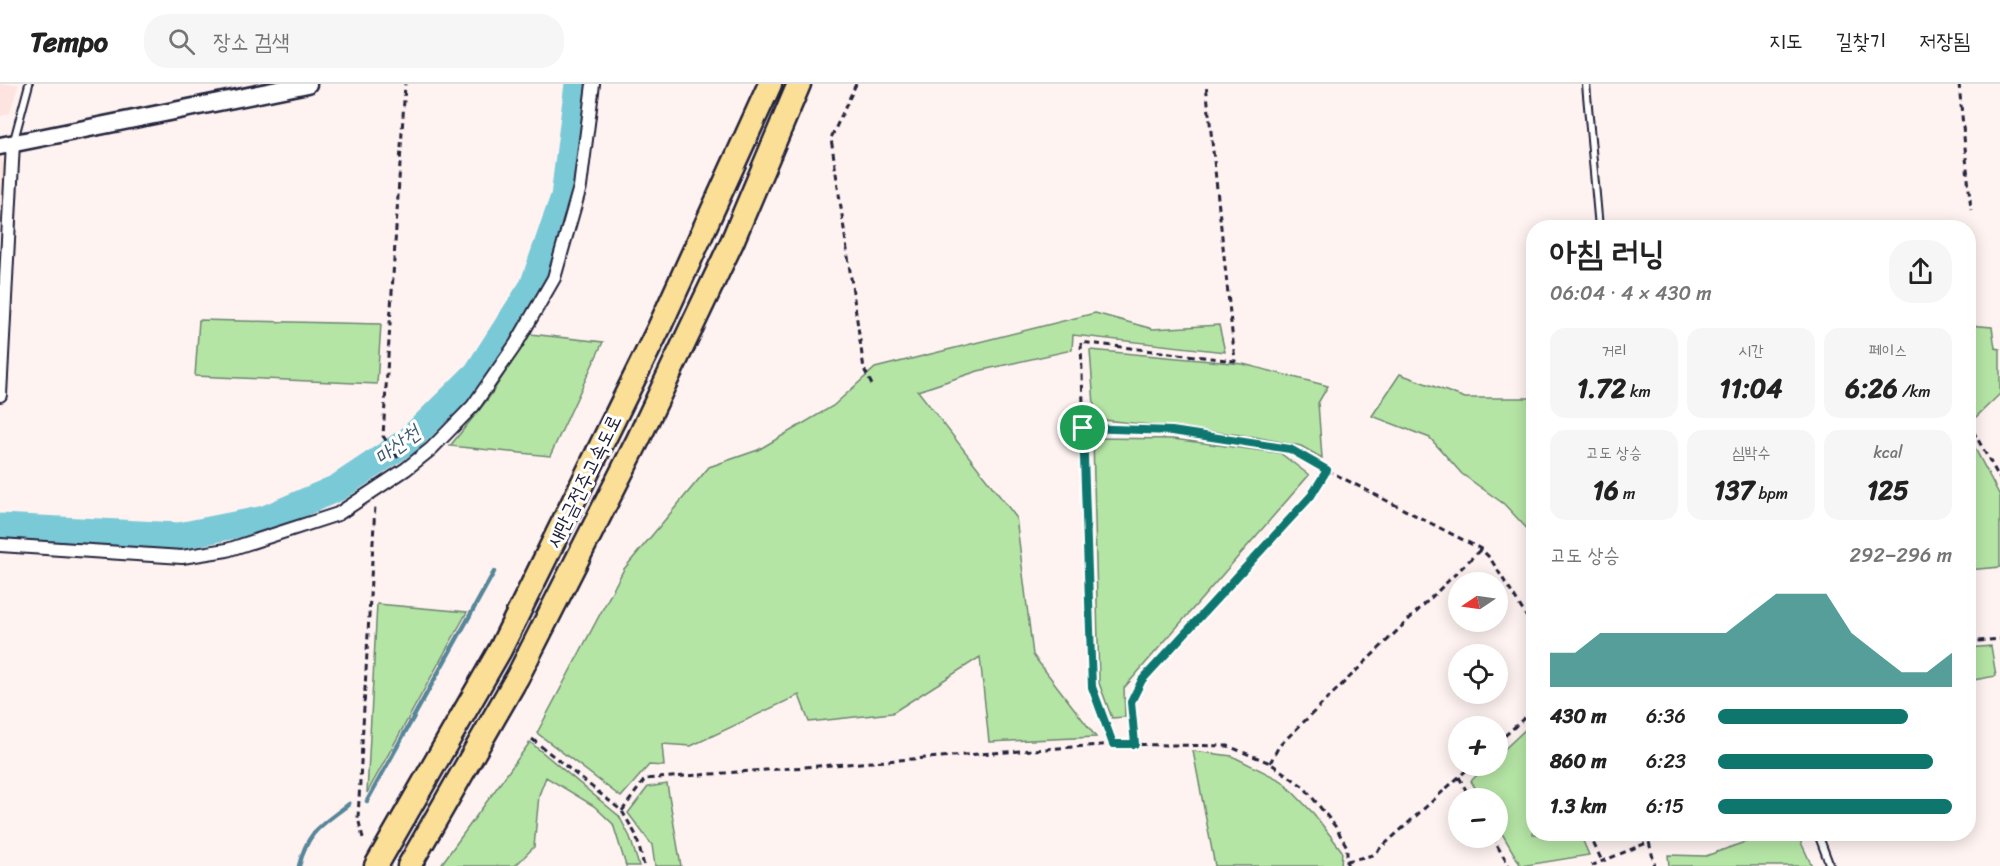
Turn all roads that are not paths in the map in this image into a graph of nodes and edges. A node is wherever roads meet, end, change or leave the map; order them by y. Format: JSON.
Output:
{"nodes":[{"id":1,"x":29,"y":84,"type":"edge"},
{"id":2,"x":308,"y":84,"type":"edge"},
{"id":3,"x":593,"y":84,"type":"edge"},
{"id":4,"x":770,"y":84,"type":"edge"},
{"id":5,"x":799,"y":84,"type":"edge"},
{"id":6,"x":1586,"y":84,"type":"edge"},
{"id":7,"x":6,"y":145,"type":"edge"},
{"id":8,"x":1598,"y":220,"type":"edge"},
{"id":9,"x":0,"y":395,"type":"edge"},
{"id":10,"x":0,"y":545,"type":"edge"},
{"id":11,"x":1821,"y":841,"type":"edge"},
{"id":12,"x":376,"y":866,"type":"edge"},
{"id":13,"x":409,"y":866,"type":"edge"},
{"id":14,"x":1830,"y":866,"type":"edge"}],
"edges":[{"from":1,"to":7,"type":"lane"},
{"from":2,"to":7,"type":"street"},
{"from":3,"to":10,"type":"street"},
{"from":4,"to":12,"type":"highway","name":"새만금전주고속도로"},
{"from":5,"to":13,"type":"highway","name":"새만금전주고속도로"},
{"from":6,"to":8,"type":"lane"},
{"from":7,"to":9,"type":"street"},
{"from":11,"to":14,"type":"lane"}]}
